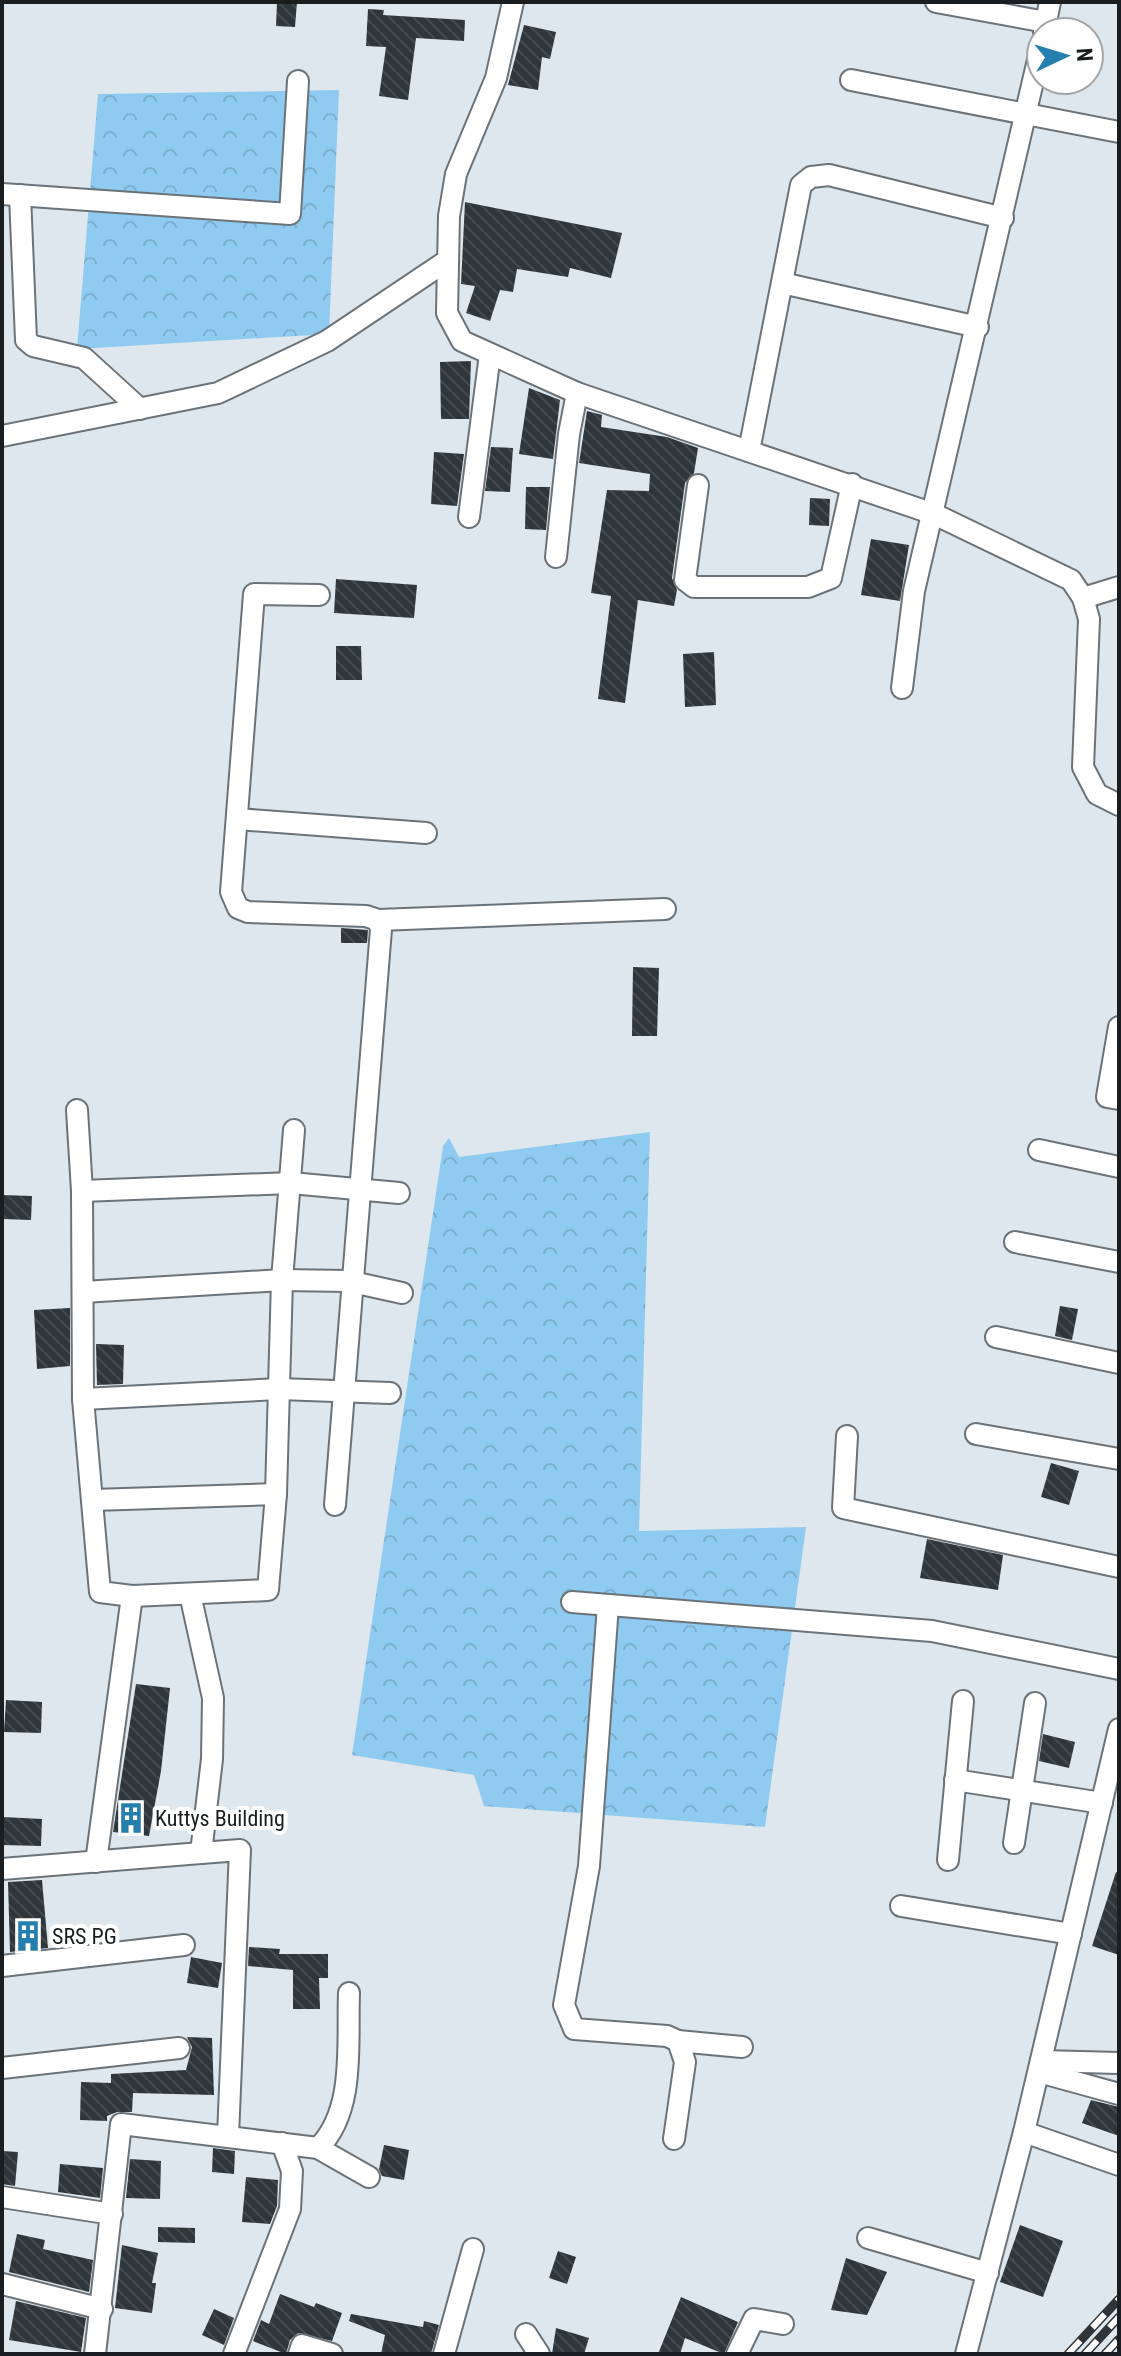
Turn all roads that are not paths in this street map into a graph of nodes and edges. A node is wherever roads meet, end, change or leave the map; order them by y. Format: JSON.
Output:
{"nodes":[{"id":1,"x":513,"y":2,"type":"edge"},
{"id":2,"x":936,"y":2,"type":"edge"},
{"id":3,"x":1027,"y":16,"type":"edge"},
{"id":4,"x":851,"y":80,"type":"dead end"},
{"id":5,"x":298,"y":81,"type":"dead end"},
{"id":6,"x":1031,"y":96,"type":"edge"},
{"id":7,"x":1028,"y":114,"type":"junction"},
{"id":8,"x":1119,"y":132,"type":"edge"},
{"id":9,"x":11,"y":195,"type":"edge"},
{"id":10,"x":1003,"y":218,"type":"junction"},
{"id":11,"x":448,"y":260,"type":"junction"},
{"id":12,"x":782,"y":283,"type":"junction"},
{"id":13,"x":978,"y":327,"type":"junction"},
{"id":14,"x":490,"y":354,"type":"junction"},
{"id":15,"x":577,"y":393,"type":"junction"},
{"id":16,"x":140,"y":409,"type":"junction"},
{"id":17,"x":2,"y":436,"type":"edge"},
{"id":18,"x":749,"y":451,"type":"junction"},
{"id":19,"x":852,"y":484,"type":"junction"},
{"id":20,"x":698,"y":485,"type":"dead end"},
{"id":21,"x":934,"y":514,"type":"junction"},
{"id":22,"x":469,"y":517,"type":"dead end"},
{"id":23,"x":556,"y":557,"type":"dead end"},
{"id":24,"x":1119,"y":587,"type":"edge"},
{"id":25,"x":319,"y":595,"type":"dead end"},
{"id":26,"x":1083,"y":598,"type":"junction"},
{"id":27,"x":902,"y":688,"type":"dead end"},
{"id":28,"x":1119,"y":805,"type":"edge"},
{"id":29,"x":237,"y":819,"type":"junction"},
{"id":30,"x":426,"y":833,"type":"dead end"},
{"id":31,"x":665,"y":909,"type":"dead end"},
{"id":32,"x":378,"y":920,"type":"junction"},
{"id":33,"x":1119,"y":1027,"type":"edge"},
{"id":34,"x":1119,"y":1099,"type":"edge"},
{"id":35,"x":77,"y":1110,"type":"dead end"},
{"id":36,"x":294,"y":1130,"type":"dead end"},
{"id":37,"x":1039,"y":1150,"type":"dead end"},
{"id":38,"x":1119,"y":1167,"type":"edge"},
{"id":39,"x":291,"y":1183,"type":"junction"},
{"id":40,"x":359,"y":1189,"type":"junction"},
{"id":41,"x":82,"y":1191,"type":"junction"},
{"id":42,"x":399,"y":1193,"type":"dead end"},
{"id":43,"x":1015,"y":1242,"type":"dead end"},
{"id":44,"x":1119,"y":1262,"type":"edge"},
{"id":45,"x":282,"y":1280,"type":"junction"},
{"id":46,"x":351,"y":1282,"type":"junction"},
{"id":47,"x":83,"y":1292,"type":"junction"},
{"id":48,"x":402,"y":1293,"type":"dead end"},
{"id":49,"x":996,"y":1337,"type":"dead end"},
{"id":50,"x":1119,"y":1363,"type":"edge"},
{"id":51,"x":279,"y":1389,"type":"junction"},
{"id":52,"x":343,"y":1391,"type":"junction"},
{"id":53,"x":390,"y":1393,"type":"dead end"},
{"id":54,"x":83,"y":1399,"type":"junction"},
{"id":55,"x":976,"y":1434,"type":"dead end"},
{"id":56,"x":847,"y":1436,"type":"dead end"},
{"id":57,"x":1119,"y":1459,"type":"edge"},
{"id":58,"x":276,"y":1494,"type":"junction"},
{"id":59,"x":93,"y":1500,"type":"junction"},
{"id":60,"x":335,"y":1505,"type":"dead end"},
{"id":61,"x":1119,"y":1567,"type":"edge"},
{"id":62,"x":190,"y":1594,"type":"junction"},
{"id":63,"x":132,"y":1596,"type":"junction"},
{"id":64,"x":572,"y":1602,"type":"dead end"},
{"id":65,"x":608,"y":1605,"type":"junction"},
{"id":66,"x":1119,"y":1669,"type":"edge"},
{"id":67,"x":963,"y":1701,"type":"dead end"},
{"id":68,"x":1035,"y":1703,"type":"dead end"},
{"id":69,"x":1119,"y":1729,"type":"edge"},
{"id":70,"x":955,"y":1780,"type":"junction"},
{"id":71,"x":1022,"y":1790,"type":"junction"},
{"id":72,"x":1102,"y":1803,"type":"junction"},
{"id":73,"x":1014,"y":1843,"type":"dead end"},
{"id":74,"x":201,"y":1853,"type":"junction"},
{"id":75,"x":948,"y":1860,"type":"dead end"},
{"id":76,"x":96,"y":1862,"type":"junction"},
{"id":77,"x":2,"y":1869,"type":"edge"},
{"id":78,"x":901,"y":1906,"type":"dead end"},
{"id":79,"x":1071,"y":1934,"type":"junction"},
{"id":80,"x":184,"y":1945,"type":"dead end"},
{"id":81,"x":2,"y":1966,"type":"edge"},
{"id":82,"x":349,"y":1993,"type":"dead end"},
{"id":83,"x":678,"y":2041,"type":"junction"},
{"id":84,"x":742,"y":2047,"type":"dead end"},
{"id":85,"x":179,"y":2048,"type":"dead end"},
{"id":86,"x":1119,"y":2063,"type":"edge"},
{"id":87,"x":1040,"y":2066,"type":"junction"},
{"id":88,"x":2,"y":2068,"type":"edge"},
{"id":89,"x":1119,"y":2094,"type":"edge"},
{"id":90,"x":1024,"y":2132,"type":"junction"},
{"id":91,"x":228,"y":2136,"type":"junction"},
{"id":92,"x":674,"y":2139,"type":"dead end"},
{"id":93,"x":282,"y":2143,"type":"junction"},
{"id":94,"x":318,"y":2148,"type":"junction"},
{"id":95,"x":1119,"y":2165,"type":"edge"},
{"id":96,"x":369,"y":2177,"type":"dead end"},
{"id":97,"x":2,"y":2197,"type":"edge"},
{"id":98,"x":112,"y":2214,"type":"junction"},
{"id":99,"x":868,"y":2238,"type":"dead end"},
{"id":100,"x":473,"y":2249,"type":"dead end"},
{"id":101,"x":988,"y":2273,"type":"junction"},
{"id":102,"x":2,"y":2284,"type":"edge"},
{"id":103,"x":102,"y":2309,"type":"junction"},
{"id":104,"x":783,"y":2324,"type":"dead end"},
{"id":105,"x":526,"y":2334,"type":"dead end"},
{"id":106,"x":95,"y":2354,"type":"edge"},
{"id":107,"x":234,"y":2354,"type":"edge"},
{"id":108,"x":299,"y":2354,"type":"edge"},
{"id":109,"x":332,"y":2354,"type":"edge"},
{"id":110,"x":444,"y":2354,"type":"edge"},
{"id":111,"x":539,"y":2354,"type":"edge"},
{"id":112,"x":737,"y":2354,"type":"edge"},
{"id":113,"x":966,"y":2354,"type":"edge"}],
"edges":[{"from":1,"to":11,"type":"street"},
{"from":2,"to":3,"type":"street"},
{"from":4,"to":7,"type":"street"},
{"from":5,"to":9,"type":"street"},
{"from":6,"to":7,"type":"street"},
{"from":7,"to":8,"type":"street"},
{"from":7,"to":10,"type":"street"},
{"from":9,"to":16,"type":"street"},
{"from":10,"to":12,"type":"street"},
{"from":10,"to":13,"type":"street"},
{"from":11,"to":14,"type":"street"},
{"from":11,"to":16,"type":"street"},
{"from":12,"to":13,"type":"street"},
{"from":12,"to":18,"type":"street"},
{"from":13,"to":21,"type":"street"},
{"from":14,"to":15,"type":"street"},
{"from":14,"to":22,"type":"street"},
{"from":15,"to":18,"type":"street"},
{"from":15,"to":23,"type":"street"},
{"from":16,"to":17,"type":"street"},
{"from":18,"to":19,"type":"street"},
{"from":19,"to":20,"type":"street"},
{"from":19,"to":21,"type":"street"},
{"from":21,"to":26,"type":"street"},
{"from":21,"to":27,"type":"street"},
{"from":24,"to":26,"type":"street"},
{"from":25,"to":29,"type":"street"},
{"from":26,"to":28,"type":"street"},
{"from":29,"to":30,"type":"street"},
{"from":29,"to":32,"type":"street"},
{"from":31,"to":32,"type":"street"},
{"from":32,"to":40,"type":"street"},
{"from":33,"to":34,"type":"street"},
{"from":35,"to":41,"type":"street"},
{"from":36,"to":39,"type":"street"},
{"from":37,"to":38,"type":"street"},
{"from":39,"to":40,"type":"street"},
{"from":39,"to":41,"type":"street"},
{"from":39,"to":45,"type":"street"},
{"from":40,"to":42,"type":"street"},
{"from":40,"to":46,"type":"street"},
{"from":41,"to":47,"type":"street"},
{"from":43,"to":44,"type":"street"},
{"from":45,"to":46,"type":"street"},
{"from":45,"to":47,"type":"street"},
{"from":45,"to":51,"type":"street"},
{"from":46,"to":48,"type":"street"},
{"from":46,"to":52,"type":"street"},
{"from":47,"to":54,"type":"street"},
{"from":49,"to":50,"type":"street"},
{"from":51,"to":52,"type":"street"},
{"from":51,"to":54,"type":"street"},
{"from":51,"to":58,"type":"street"},
{"from":52,"to":53,"type":"street"},
{"from":52,"to":60,"type":"street"},
{"from":54,"to":59,"type":"street"},
{"from":55,"to":57,"type":"street"},
{"from":56,"to":61,"type":"street"},
{"from":58,"to":59,"type":"street"},
{"from":58,"to":62,"type":"street"},
{"from":59,"to":63,"type":"street"},
{"from":62,"to":63,"type":"street"},
{"from":62,"to":74,"type":"street"},
{"from":63,"to":76,"type":"street"},
{"from":64,"to":65,"type":"street"},
{"from":65,"to":66,"type":"street"},
{"from":65,"to":83,"type":"street"},
{"from":67,"to":70,"type":"street"},
{"from":68,"to":71,"type":"street"},
{"from":69,"to":72,"type":"street"},
{"from":70,"to":71,"type":"street"},
{"from":70,"to":75,"type":"street"},
{"from":71,"to":72,"type":"street"},
{"from":71,"to":73,"type":"street"},
{"from":72,"to":79,"type":"street"},
{"from":74,"to":76,"type":"street"},
{"from":74,"to":91,"type":"street"},
{"from":76,"to":77,"type":"street"},
{"from":78,"to":79,"type":"street"},
{"from":79,"to":87,"type":"street"},
{"from":80,"to":81,"type":"street"},
{"from":82,"to":94,"type":"street"},
{"from":83,"to":84,"type":"street"},
{"from":83,"to":92,"type":"street"},
{"from":85,"to":88,"type":"street"},
{"from":86,"to":87,"type":"street"},
{"from":87,"to":89,"type":"street"},
{"from":87,"to":90,"type":"street"},
{"from":90,"to":95,"type":"street"},
{"from":90,"to":101,"type":"street"},
{"from":91,"to":93,"type":"street"},
{"from":91,"to":98,"type":"street"},
{"from":93,"to":94,"type":"street"},
{"from":93,"to":107,"type":"street"},
{"from":94,"to":96,"type":"street"},
{"from":97,"to":98,"type":"street"},
{"from":98,"to":103,"type":"street"},
{"from":99,"to":101,"type":"street"},
{"from":100,"to":110,"type":"street"},
{"from":101,"to":113,"type":"street"},
{"from":102,"to":103,"type":"street"},
{"from":103,"to":106,"type":"street"},
{"from":104,"to":112,"type":"street"},
{"from":105,"to":111,"type":"street"},
{"from":108,"to":109,"type":"street"}]}
